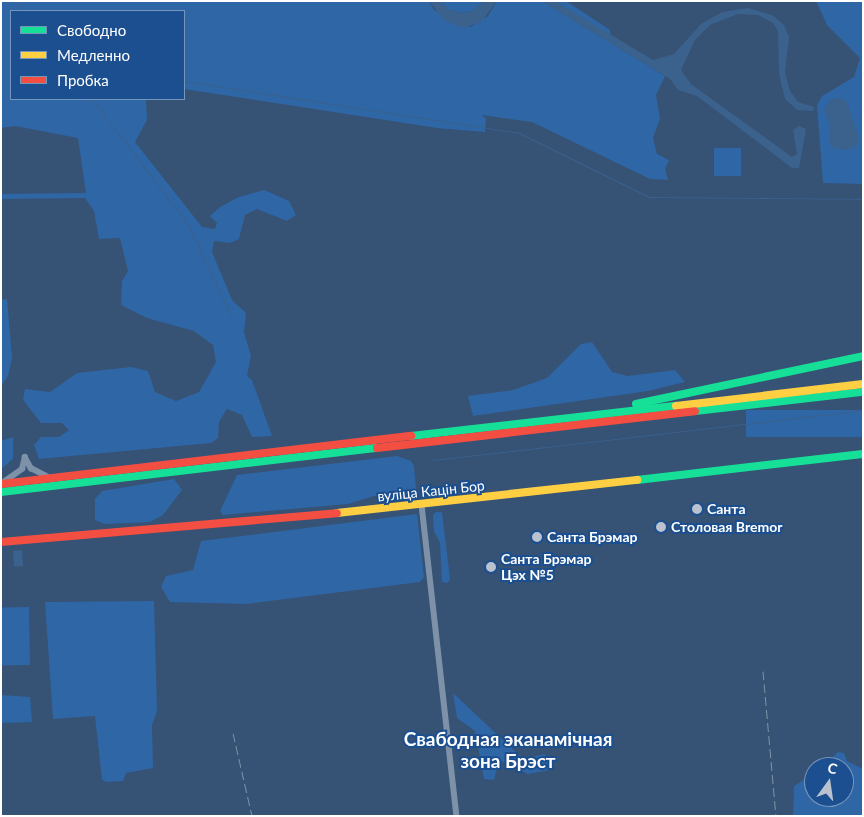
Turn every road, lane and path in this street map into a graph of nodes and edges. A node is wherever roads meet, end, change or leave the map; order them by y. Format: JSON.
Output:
{"nodes":[{"id":1,"x":863,"y":356,"type":"edge"},
{"id":2,"x":863,"y":384,"type":"edge"},
{"id":3,"x":863,"y":392,"type":"edge"},
{"id":4,"x":572,"y":418,"type":"junction"},
{"id":5,"x":863,"y":454,"type":"edge"},
{"id":6,"x":54,"y":478,"type":"junction"},
{"id":7,"x":1,"y":483,"type":"edge"},
{"id":8,"x":1,"y":492,"type":"edge"},
{"id":9,"x":422,"y":505,"type":"junction"},
{"id":10,"x":1,"y":542,"type":"edge"},
{"id":11,"x":457,"y":816,"type":"edge"}],
"edges":[{"from":1,"to":4,"type":"main road"},
{"from":2,"to":4,"type":"main road"},
{"from":3,"to":8,"type":"main road"},
{"from":4,"to":6,"type":"main road"},
{"from":5,"to":9,"type":"main road","name":"вуліца Кацін Бор"},
{"from":6,"to":7,"type":"main road"},
{"from":6,"to":7,"type":"street"},
{"from":9,"to":10,"type":"main road","name":"вуліца Кацін Бор"},
{"from":9,"to":11,"type":"street"}]}
